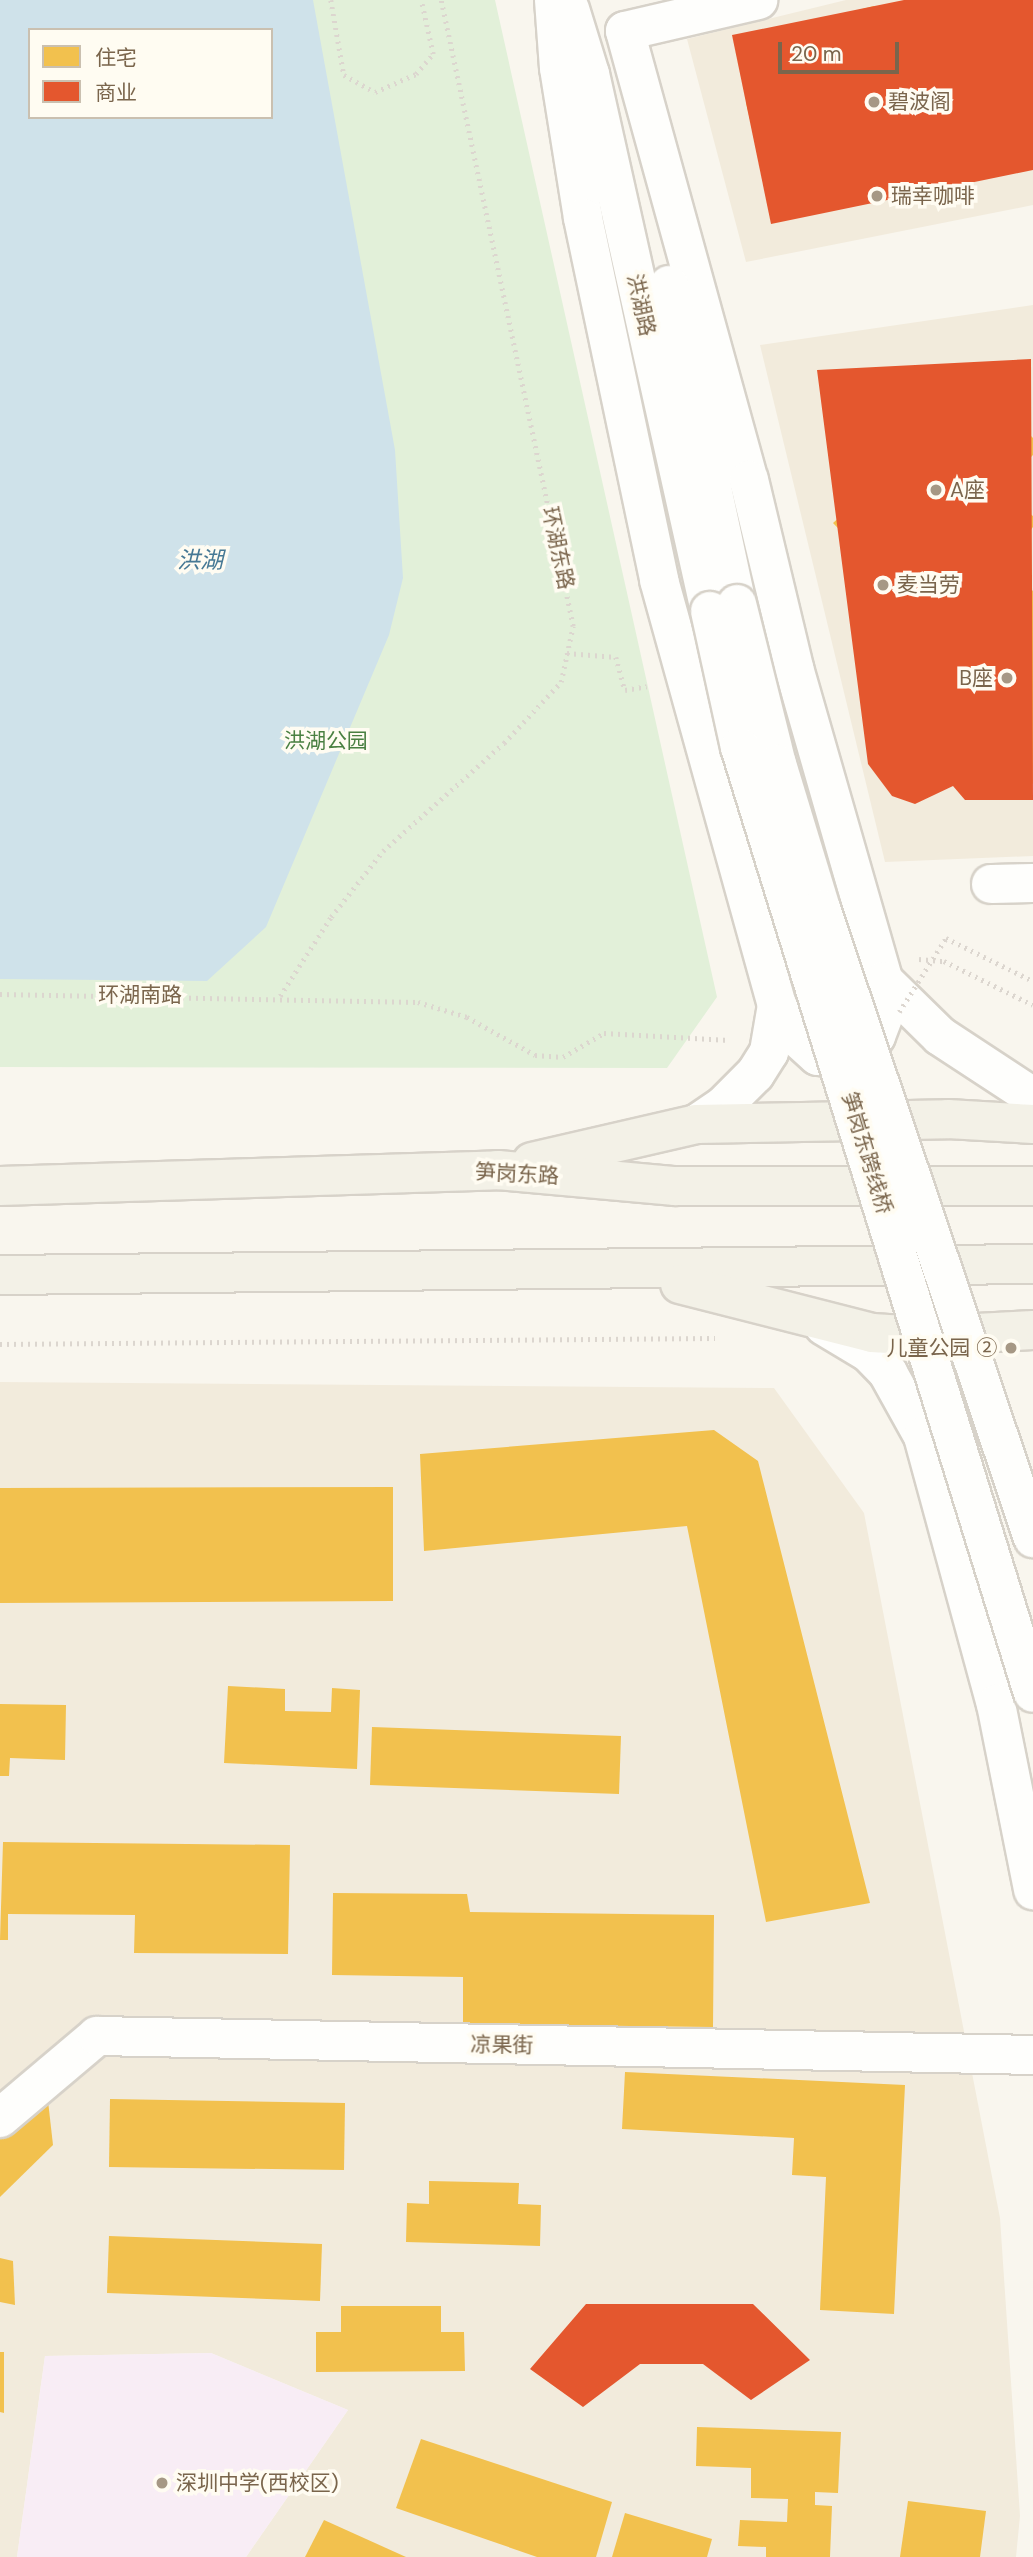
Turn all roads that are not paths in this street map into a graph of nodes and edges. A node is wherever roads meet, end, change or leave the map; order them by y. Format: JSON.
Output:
{"nodes":[{"id":1,"x":554,"y":0,"type":"edge"},
{"id":2,"x":568,"y":0,"type":"edge"},
{"id":3,"x":758,"y":0,"type":"edge"},
{"id":4,"x":622,"y":16,"type":"edge"},
{"id":5,"x":723,"y":608,"type":"junction"},
{"id":6,"x":1033,"y":883,"type":"edge"},
{"id":7,"x":991,"y":884,"type":"dead end"},
{"id":8,"x":890,"y":999,"type":"junction"},
{"id":9,"x":777,"y":1005,"type":"junction"},
{"id":10,"x":1033,"y":1097,"type":"edge"},
{"id":11,"x":696,"y":1124,"type":"junction"},
{"id":12,"x":1033,"y":1124,"type":"edge"},
{"id":13,"x":498,"y":1170,"type":"junction"},
{"id":14,"x":0,"y":1186,"type":"edge"},
{"id":15,"x":1033,"y":1186,"type":"edge"},
{"id":16,"x":1033,"y":1264,"type":"edge"},
{"id":17,"x":634,"y":1271,"type":"junction"},
{"id":18,"x":0,"y":1275,"type":"edge"},
{"id":19,"x":803,"y":1316,"type":"junction"},
{"id":20,"x":1033,"y":1330,"type":"edge"},
{"id":21,"x":1033,"y":1538,"type":"edge"},
{"id":22,"x":1033,"y":1693,"type":"edge"},
{"id":23,"x":1033,"y":1890,"type":"edge"},
{"id":24,"x":1033,"y":2055,"type":"edge"},
{"id":25,"x":0,"y":2118,"type":"edge"}],
"edges":[{"from":1,"to":9,"type":"street"},
{"from":2,"to":5,"type":"street","name":"洪湖路"},
{"from":3,"to":4,"type":"street"},
{"from":4,"to":5,"type":"street","name":"洪湖路"},
{"from":4,"to":8,"type":"street"},
{"from":5,"to":21,"type":"street","name":"笋岗东跨线桥","bridge":true},
{"from":5,"to":22,"type":"street","name":"笋岗东跨线桥","bridge":true},
{"from":6,"to":7,"type":"street"},
{"from":8,"to":9,"type":"street"},
{"from":8,"to":10,"type":"street"},
{"from":9,"to":11,"type":"street"},
{"from":11,"to":12,"type":"main road"},
{"from":11,"to":13,"type":"main road"},
{"from":13,"to":14,"type":"main road","name":"笋岗东路"},
{"from":13,"to":15,"type":"main road","name":"笋岗东路"},
{"from":16,"to":17,"type":"main road"},
{"from":17,"to":18,"type":"main road"},
{"from":17,"to":19,"type":"main road"},
{"from":19,"to":20,"type":"main road"},
{"from":19,"to":23,"type":"street"},
{"from":24,"to":25,"type":"street","name":"凉果街"}]}
